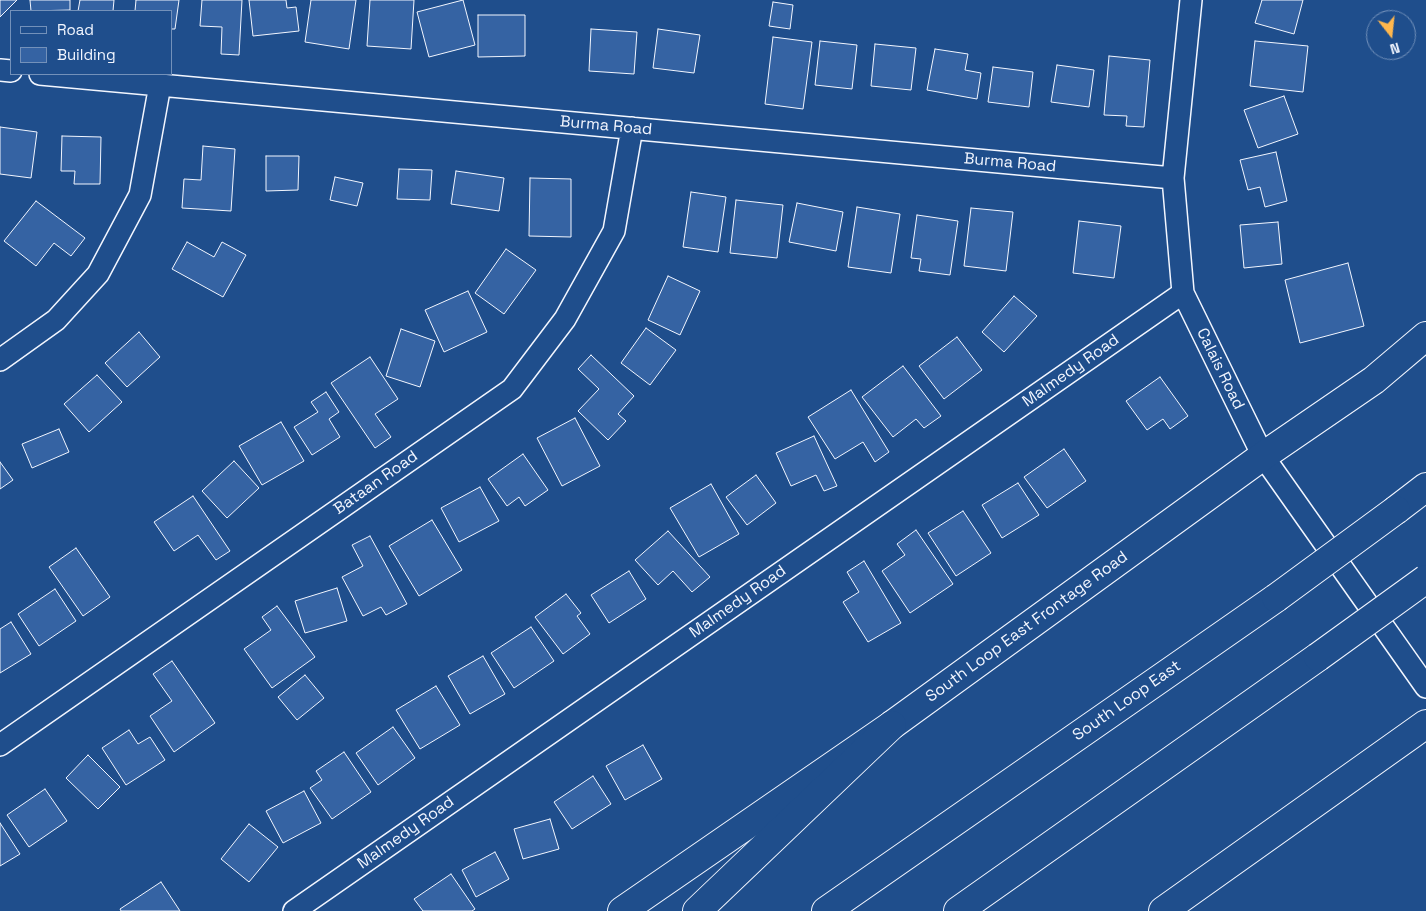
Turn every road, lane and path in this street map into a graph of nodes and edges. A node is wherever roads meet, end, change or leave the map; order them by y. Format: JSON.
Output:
{"nodes":[{"id":1,"x":1191,"y":0,"type":"edge"},
{"id":2,"x":51,"y":75,"type":"edge"},
{"id":3,"x":160,"y":85,"type":"junction"},
{"id":4,"x":632,"y":128,"type":"junction"},
{"id":5,"x":1173,"y":178,"type":"junction"},
{"id":6,"x":1183,"y":293,"type":"junction"},
{"id":7,"x":1426,"y":336,"type":"edge"},
{"id":8,"x":0,"y":360,"type":"edge"},
{"id":9,"x":1263,"y":456,"type":"junction"},
{"id":10,"x":1426,"y":487,"type":"edge"},
{"id":11,"x":1426,"y":579,"type":"edge"},
{"id":12,"x":1426,"y":687,"type":"edge"},
{"id":13,"x":1426,"y":724,"type":"edge"},
{"id":14,"x":892,"y":725,"type":"junction"},
{"id":15,"x":0,"y":745,"type":"edge"},
{"id":16,"x":294,"y":911,"type":"edge"},
{"id":17,"x":622,"y":911,"type":"edge"},
{"id":18,"x":697,"y":911,"type":"edge"},
{"id":19,"x":826,"y":911,"type":"edge"},
{"id":20,"x":958,"y":911,"type":"edge"},
{"id":21,"x":1163,"y":911,"type":"edge"}],
"edges":[{"from":1,"to":5,"type":"street","name":"Calais Road"},
{"from":2,"to":3,"type":"street","name":"Burma Road"},
{"from":3,"to":4,"type":"street","name":"Burma Road"},
{"from":3,"to":8,"type":"street"},
{"from":4,"to":5,"type":"street","name":"Burma Road"},
{"from":4,"to":15,"type":"street","name":"Bataan Road"},
{"from":5,"to":6,"type":"street","name":"Calais Road"},
{"from":6,"to":9,"type":"street","name":"Calais Road"},
{"from":6,"to":16,"type":"street","name":"Malmedy Road"},
{"from":7,"to":9,"type":"main road","name":"South Loop East Frontage Road"},
{"from":9,"to":12,"type":"street","name":"Calais Road"},
{"from":9,"to":14,"type":"main road","name":"South Loop East Frontage Road"},
{"from":10,"to":19,"type":"main road","name":"South Loop East","bridge":true},
{"from":11,"to":20,"type":"main road","bridge":true},
{"from":13,"to":21,"type":"main road"},
{"from":14,"to":17,"type":"main road","name":"South Loop East Frontage Road"},
{"from":14,"to":18,"type":"main road"}]}
